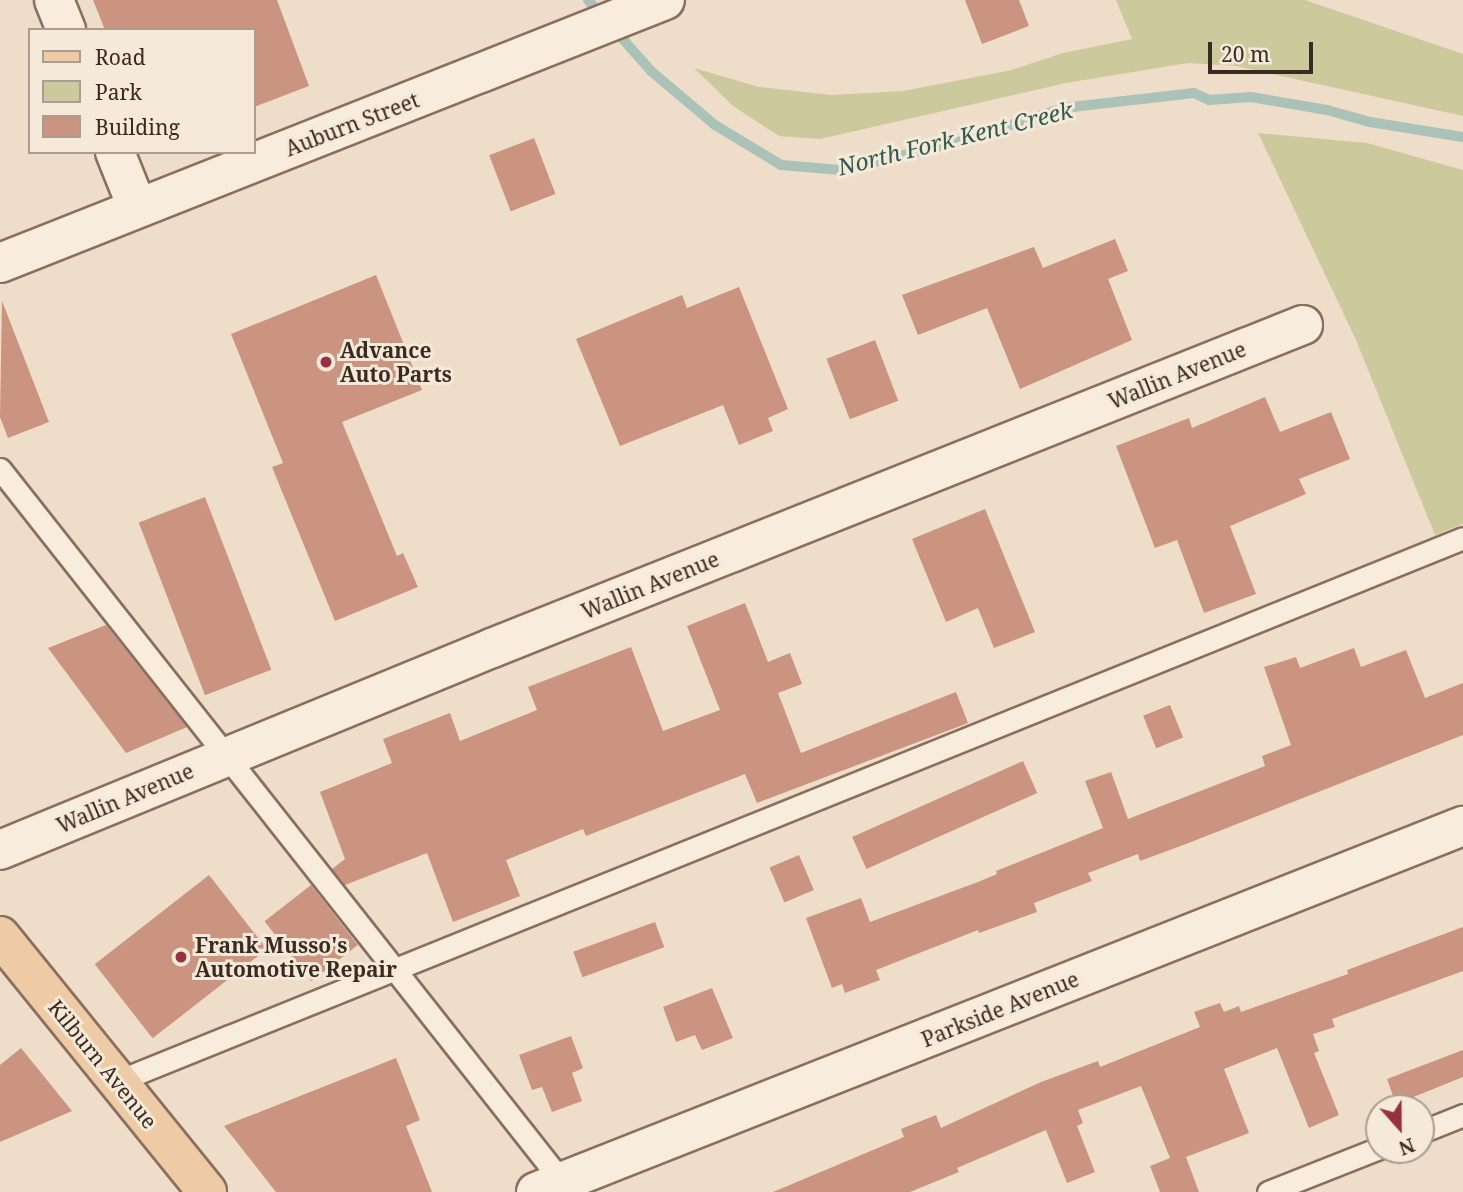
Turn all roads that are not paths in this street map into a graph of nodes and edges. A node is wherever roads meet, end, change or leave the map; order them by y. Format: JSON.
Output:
{"nodes":[{"id":1,"x":54,"y":0,"type":"edge"},
{"id":2,"x":665,"y":0,"type":"edge"},
{"id":3,"x":65,"y":28,"type":"edge"},
{"id":4,"x":116,"y":154,"type":"edge"},
{"id":5,"x":137,"y":207,"type":"junction"},
{"id":6,"x":0,"y":263,"type":"edge"},
{"id":7,"x":1303,"y":325,"type":"dead end"},
{"id":8,"x":0,"y":469,"type":"edge"},
{"id":9,"x":1463,"y":538,"type":"edge"},
{"id":10,"x":226,"y":755,"type":"junction"},
{"id":11,"x":1463,"y":826,"type":"edge"},
{"id":12,"x":0,"y":850,"type":"edge"},
{"id":13,"x":0,"y":936,"type":"edge"},
{"id":14,"x":394,"y":967,"type":"junction"},
{"id":15,"x":118,"y":1082,"type":"junction"},
{"id":16,"x":1463,"y":1115,"type":"edge"},
{"id":17,"x":1435,"y":1126,"type":"edge"},
{"id":18,"x":1365,"y":1154,"type":"edge"},
{"id":19,"x":556,"y":1188,"type":"edge"},
{"id":20,"x":207,"y":1192,"type":"edge"},
{"id":21,"x":1268,"y":1192,"type":"edge"}],
"edges":[{"from":1,"to":3,"type":"street"},
{"from":2,"to":5,"type":"street","name":"Auburn Street"},
{"from":4,"to":5,"type":"street"},
{"from":5,"to":6,"type":"street","name":"Auburn Street"},
{"from":7,"to":10,"type":"street","name":"Wallin Avenue"},
{"from":8,"to":10,"type":"lane"},
{"from":9,"to":14,"type":"lane"},
{"from":10,"to":12,"type":"street","name":"Wallin Avenue"},
{"from":10,"to":14,"type":"lane"},
{"from":11,"to":19,"type":"street","name":"Parkside Avenue"},
{"from":13,"to":15,"type":"main road","name":"Kilburn Avenue"},
{"from":14,"to":15,"type":"lane"},
{"from":14,"to":19,"type":"lane"},
{"from":15,"to":20,"type":"main road","name":"Kilburn Avenue"},
{"from":16,"to":17,"type":"lane"},
{"from":18,"to":21,"type":"lane"}]}
